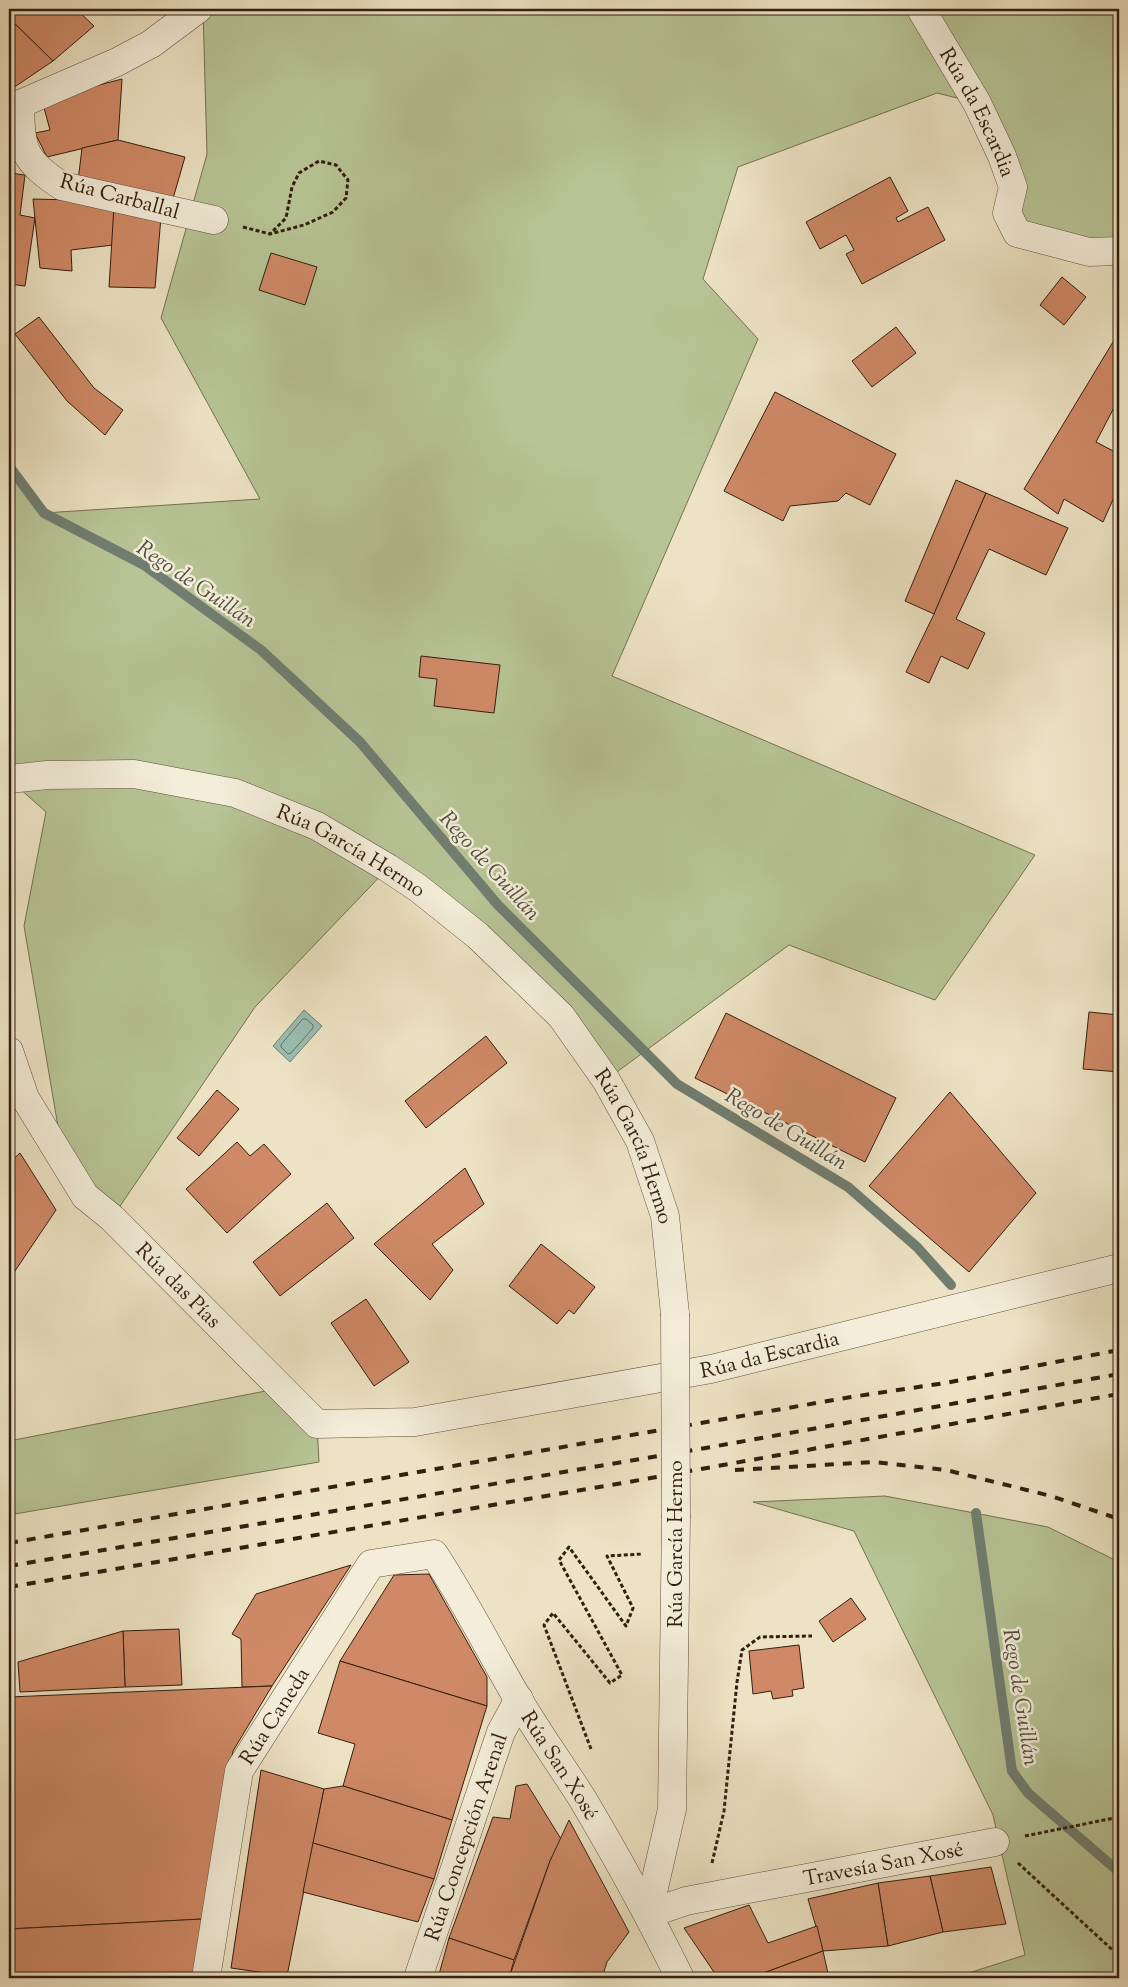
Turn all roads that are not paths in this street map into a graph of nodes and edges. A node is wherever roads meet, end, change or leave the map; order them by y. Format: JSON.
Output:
{"nodes":[{"id":1,"x":198,"y":9,"type":"edge"},
{"id":2,"x":920,"y":9,"type":"edge"},
{"id":3,"x":14,"y":108,"type":"edge"},
{"id":4,"x":214,"y":220,"type":"road end"},
{"id":5,"x":1119,"y":251,"type":"edge"},
{"id":6,"x":9,"y":779,"type":"edge"},
{"id":7,"x":9,"y":1051,"type":"edge"},
{"id":8,"x":1119,"y":1268,"type":"edge"},
{"id":9,"x":415,"y":1422,"type":"joint"},
{"id":10,"x":434,"y":1554,"type":"joint"},
{"id":11,"x":518,"y":1699,"type":"junction"},
{"id":12,"x":995,"y":1842,"type":"road end"},
{"id":13,"x":648,"y":1914,"type":"junction"},
{"id":14,"x":206,"y":1978,"type":"edge"},
{"id":15,"x":418,"y":1978,"type":"edge"},
{"id":16,"x":680,"y":1978,"type":"edge"}],
"edges":[{"from":1,"to":3,"type":"street","name":"Rúa Carballal"},
{"from":2,"to":5,"type":"street","name":"Rúa da Escardia"},
{"from":3,"to":4,"type":"street","name":"Rúa Carballal"},
{"from":6,"to":13,"type":"street","name":"Rúa García Hermo","bridge":true},
{"from":7,"to":9,"type":"street","name":"Rúa das Pías"},
{"from":8,"to":9,"type":"street","name":"Rúa da Escardia"},
{"from":10,"to":11,"type":"street","name":"Rúa San Xosé"},
{"from":10,"to":14,"type":"street","name":"Rúa Caneda"},
{"from":11,"to":13,"type":"street","name":"Rúa San Xosé"},
{"from":11,"to":15,"type":"street","name":"Rúa Concepción Arenal"},
{"from":12,"to":13,"type":"street","name":"Travesía San Xosé"},
{"from":13,"to":16,"type":"street","name":"Rúa San Xosé"}]}
